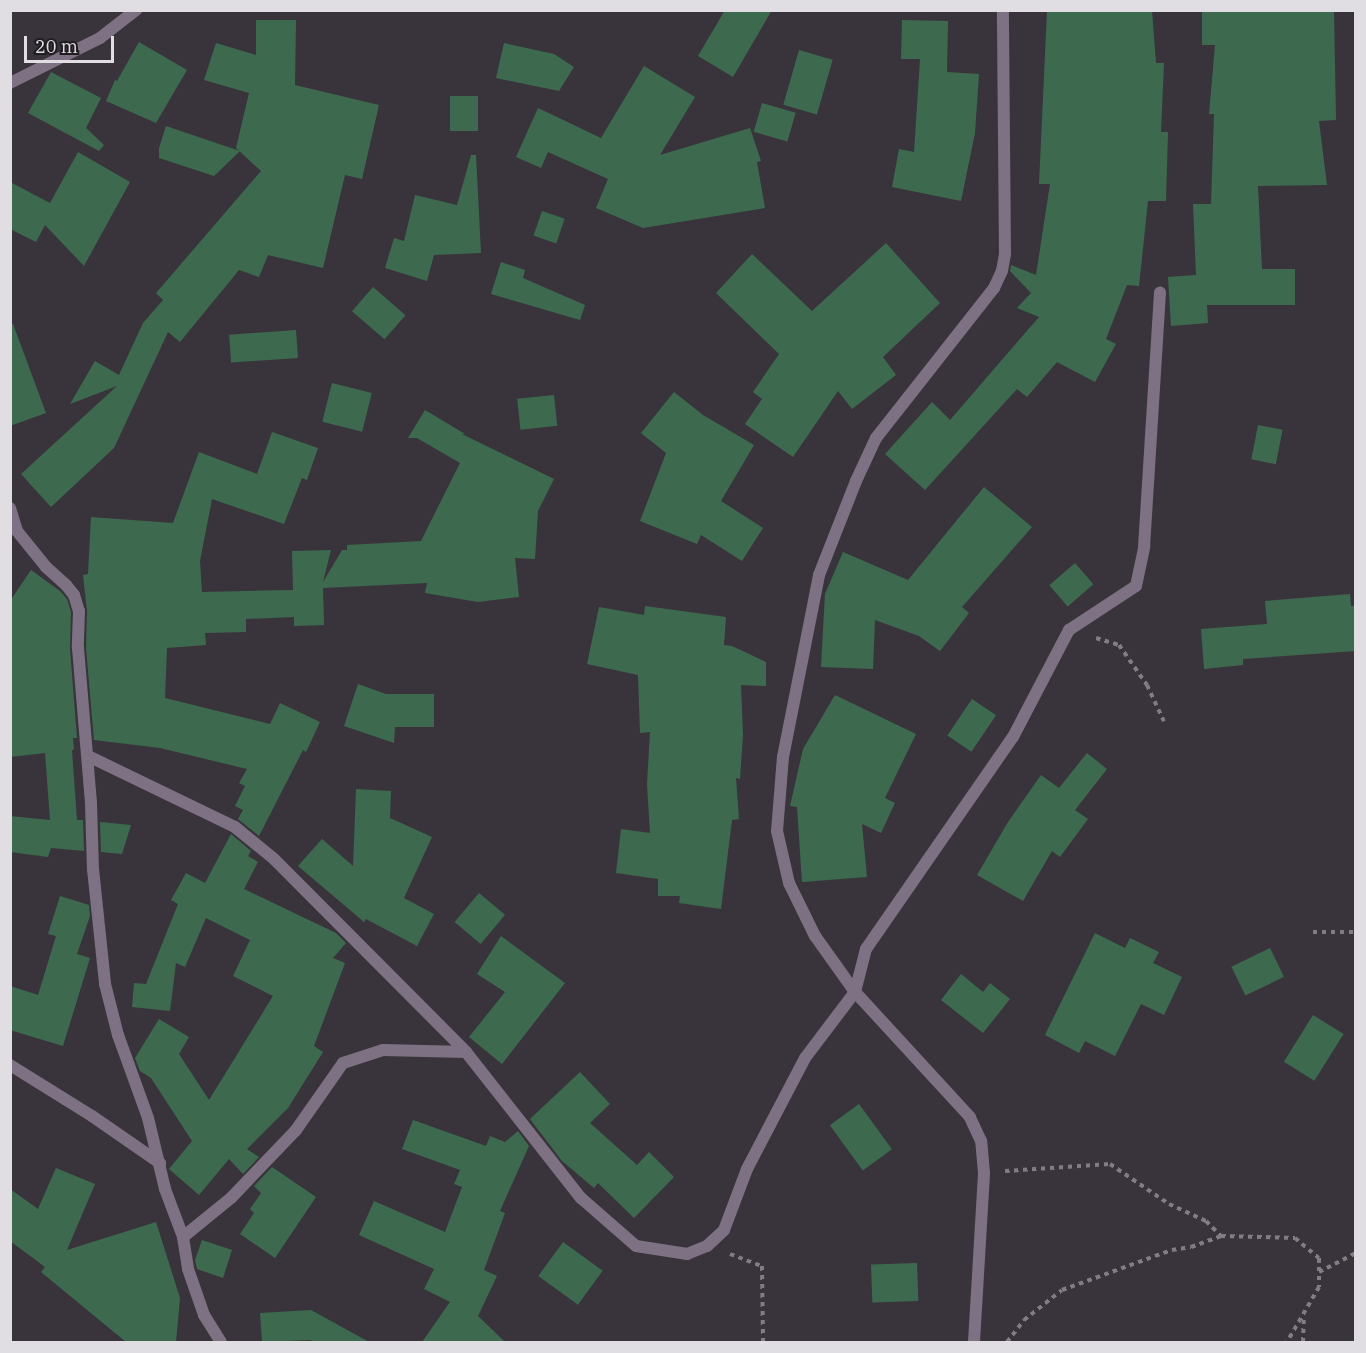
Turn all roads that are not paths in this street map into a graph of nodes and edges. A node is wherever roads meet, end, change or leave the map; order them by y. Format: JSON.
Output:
{"nodes":[{"id":1,"x":136,"y":10,"type":"edge"},
{"id":2,"x":1003,"y":10,"type":"edge"},
{"id":3,"x":10,"y":83,"type":"edge"},
{"id":4,"x":1160,"y":293,"type":"dead end"},
{"id":5,"x":10,"y":508,"type":"edge"},
{"id":6,"x":88,"y":756,"type":"junction"},
{"id":7,"x":855,"y":992,"type":"junction"},
{"id":8,"x":466,"y":1052,"type":"junction"},
{"id":9,"x":10,"y":1065,"type":"edge"},
{"id":10,"x":160,"y":1163,"type":"junction"},
{"id":11,"x":183,"y":1237,"type":"junction"},
{"id":12,"x":221,"y":1342,"type":"edge"},
{"id":13,"x":974,"y":1342,"type":"edge"}],
"edges":[{"from":1,"to":3,"type":"street"},
{"from":2,"to":7,"type":"street"},
{"from":4,"to":7,"type":"street"},
{"from":5,"to":6,"type":"street"},
{"from":6,"to":8,"type":"street"},
{"from":6,"to":10,"type":"street"},
{"from":7,"to":8,"type":"street"},
{"from":7,"to":13,"type":"street"},
{"from":8,"to":11,"type":"street"},
{"from":9,"to":10,"type":"street"},
{"from":10,"to":11,"type":"street"},
{"from":11,"to":12,"type":"street"}]}
